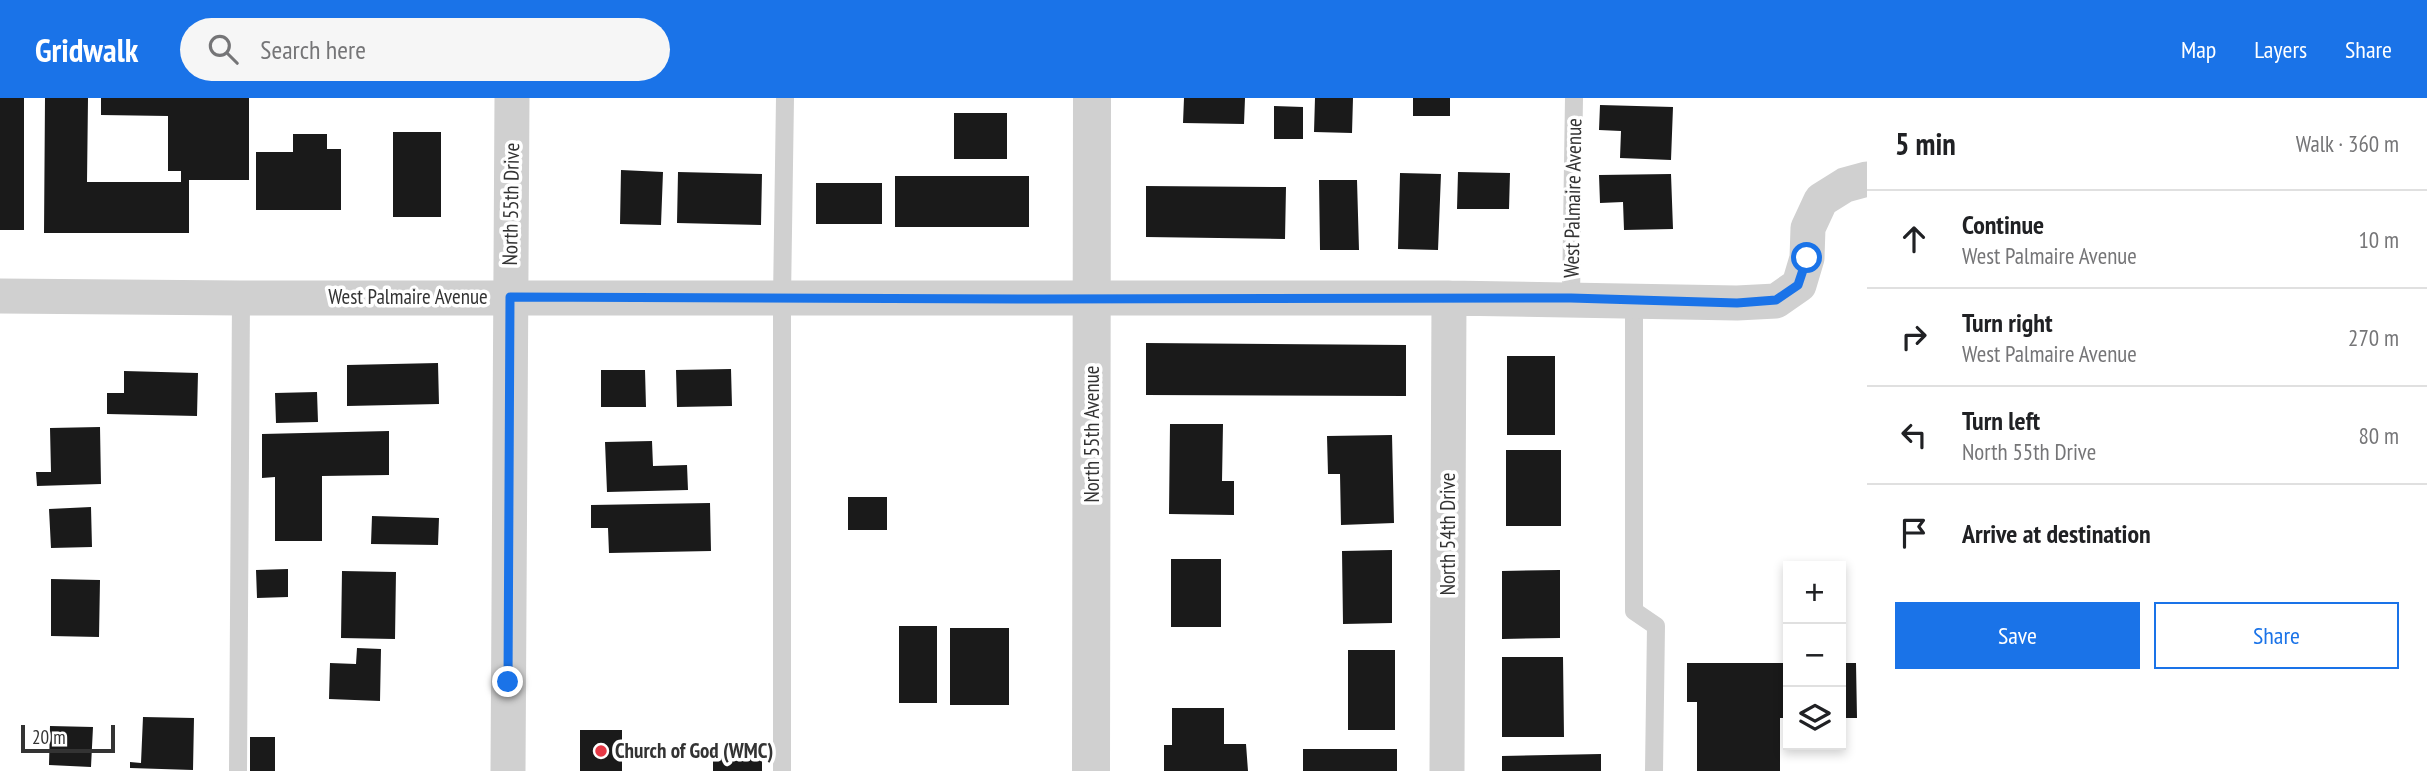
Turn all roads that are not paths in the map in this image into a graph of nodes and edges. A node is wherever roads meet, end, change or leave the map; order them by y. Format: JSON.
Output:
{"nodes":[{"id":1,"x":512,"y":98,"type":"edge"},
{"id":2,"x":785,"y":98,"type":"edge"},
{"id":3,"x":1093,"y":98,"type":"edge"},
{"id":4,"x":1574,"y":98,"type":"edge"},
{"id":5,"x":1867,"y":179,"type":"edge"},
{"id":6,"x":0,"y":296,"type":"edge"},
{"id":7,"x":510,"y":297,"type":"junction"},
{"id":8,"x":241,"y":298,"type":"junction"},
{"id":9,"x":782,"y":298,"type":"junction"},
{"id":10,"x":1449,"y":298,"type":"junction"},
{"id":11,"x":1571,"y":298,"type":"junction"},
{"id":12,"x":1092,"y":299,"type":"junction"},
{"id":13,"x":1634,"y":299,"type":"junction"},
{"id":14,"x":238,"y":771,"type":"edge"},
{"id":15,"x":508,"y":771,"type":"edge"},
{"id":16,"x":782,"y":771,"type":"edge"},
{"id":17,"x":1091,"y":771,"type":"edge"},
{"id":18,"x":1447,"y":771,"type":"edge"},
{"id":19,"x":1654,"y":771,"type":"edge"}],
"edges":[{"from":1,"to":7,"type":"street","name":"North 55th Drive"},
{"from":2,"to":9,"type":"lane"},
{"from":3,"to":12,"type":"street","name":"North 55th Avenue"},
{"from":4,"to":11,"type":"lane","name":"West Palmaire Avenue"},
{"from":5,"to":13,"type":"street","name":"West Palmaire Avenue"},
{"from":6,"to":8,"type":"street","name":"West Palmaire Avenue"},
{"from":7,"to":8,"type":"street","name":"West Palmaire Avenue"},
{"from":7,"to":9,"type":"street","name":"West Palmaire Avenue"},
{"from":7,"to":15,"type":"street","name":"North 55th Drive"},
{"from":8,"to":14,"type":"lane"},
{"from":9,"to":12,"type":"street","name":"West Palmaire Avenue"},
{"from":9,"to":16,"type":"lane"},
{"from":10,"to":11,"type":"street","name":"West Palmaire Avenue"},
{"from":10,"to":12,"type":"street","name":"West Palmaire Avenue"},
{"from":10,"to":18,"type":"street","name":"North 54th Drive"},
{"from":11,"to":13,"type":"street","name":"West Palmaire Avenue"},
{"from":12,"to":17,"type":"street","name":"North 55th Avenue"},
{"from":13,"to":19,"type":"lane"}]}
